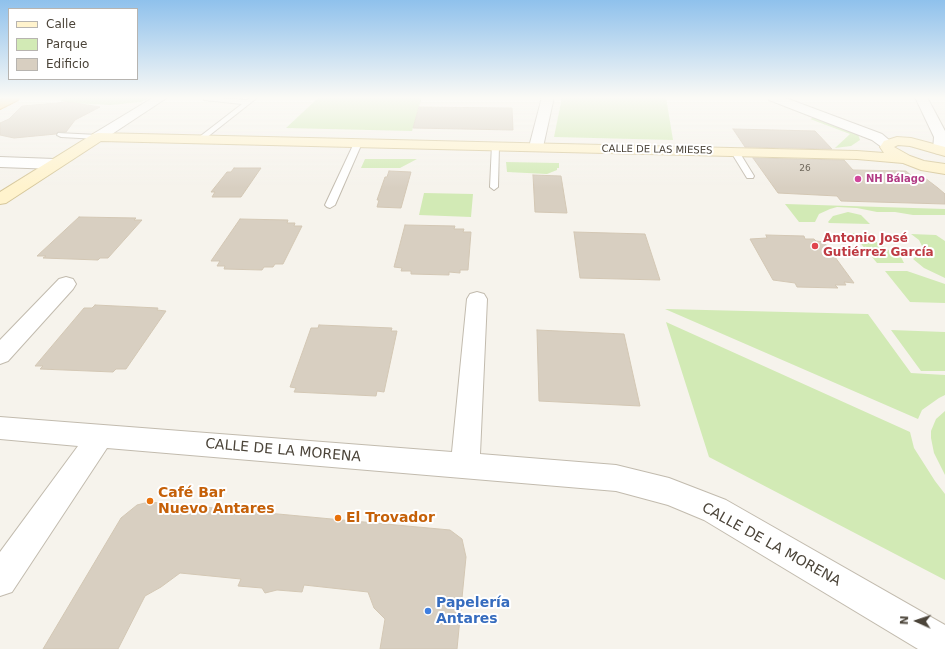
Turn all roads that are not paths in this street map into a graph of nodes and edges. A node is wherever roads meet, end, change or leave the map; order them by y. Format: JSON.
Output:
{"nodes":[{"id":1,"x":114,"y":127,"type":"edge"},
{"id":2,"x":217,"y":127,"type":"edge"},
{"id":3,"x":541,"y":127,"type":"edge"},
{"id":4,"x":852,"y":127,"type":"edge"},
{"id":5,"x":868,"y":127,"type":"edge"},
{"id":6,"x":936,"y":127,"type":"edge"},
{"id":7,"x":61,"y":135,"type":"dead end"},
{"id":8,"x":98,"y":137,"type":"junction"},
{"id":9,"x":201,"y":140,"type":"junction"},
{"id":10,"x":905,"y":142,"type":"junction"},
{"id":11,"x":358,"y":143,"type":"junction"},
{"id":12,"x":495,"y":146,"type":"junction"},
{"id":13,"x":536,"y":147,"type":"junction"},
{"id":14,"x":889,"y":148,"type":"junction"},
{"id":15,"x":942,"y":151,"type":"edge"},
{"id":16,"x":735,"y":152,"type":"junction"},
{"id":17,"x":857,"y":155,"type":"junction"},
{"id":18,"x":905,"y":159,"type":"junction"},
{"id":19,"x":0,"y":162,"type":"edge"},
{"id":20,"x":55,"y":164,"type":"junction"},
{"id":21,"x":943,"y":169,"type":"edge"},
{"id":22,"x":750,"y":176,"type":"dead end"},
{"id":23,"x":494,"y":187,"type":"dead end"},
{"id":24,"x":0,"y":200,"type":"edge"},
{"id":25,"x":330,"y":205,"type":"dead end"},
{"id":26,"x":66,"y":284,"type":"dead end"},
{"id":27,"x":477,"y":298,"type":"dead end"},
{"id":28,"x":0,"y":355,"type":"edge"},
{"id":29,"x":0,"y":428,"type":"edge"},
{"id":30,"x":100,"y":436,"type":"junction"},
{"id":31,"x":465,"y":466,"type":"junction"},
{"id":32,"x":0,"y":580,"type":"edge"},
{"id":33,"x":945,"y":645,"type":"edge"}],
"edges":[{"from":1,"to":8,"type":"street"},
{"from":2,"to":9,"type":"lane"},
{"from":3,"to":13,"type":"street"},
{"from":4,"to":14,"type":"street"},
{"from":5,"to":10,"type":"street"},
{"from":6,"to":15,"type":"street"},
{"from":7,"to":8,"type":"lane"},
{"from":8,"to":9,"type":"main road","name":"CALLE DE LAS MIESES"},
{"from":8,"to":20,"type":"main road"},
{"from":9,"to":11,"type":"main road","name":"CALLE DE LAS MIESES"},
{"from":10,"to":14,"type":"main road","name":"CALLE DE LAS MIESES"},
{"from":10,"to":15,"type":"main road","name":"CALLE DE LAS MIESES"},
{"from":11,"to":12,"type":"main road","name":"CALLE DE LAS MIESES"},
{"from":11,"to":25,"type":"lane"},
{"from":12,"to":13,"type":"main road","name":"CALLE DE LAS MIESES"},
{"from":12,"to":23,"type":"lane"},
{"from":13,"to":16,"type":"main road","name":"CALLE DE LAS MIESES"},
{"from":14,"to":17,"type":"main road","name":"CALLE DE LAS MIESES"},
{"from":14,"to":18,"type":"main road"},
{"from":16,"to":17,"type":"main road","name":"CALLE DE LAS MIESES"},
{"from":16,"to":22,"type":"lane"},
{"from":17,"to":18,"type":"main road","name":"CALLE DE LAS MIESES"},
{"from":18,"to":21,"type":"main road"},
{"from":19,"to":20,"type":"street"},
{"from":20,"to":24,"type":"main road"},
{"from":26,"to":28,"type":"street"},
{"from":27,"to":31,"type":"street"},
{"from":29,"to":30,"type":"street","name":"CALLE DE LA MORENA"},
{"from":30,"to":31,"type":"street","name":"CALLE DE LA MORENA"},
{"from":30,"to":32,"type":"street"},
{"from":31,"to":33,"type":"street","name":"CALLE DE LA MORENA"}]}
